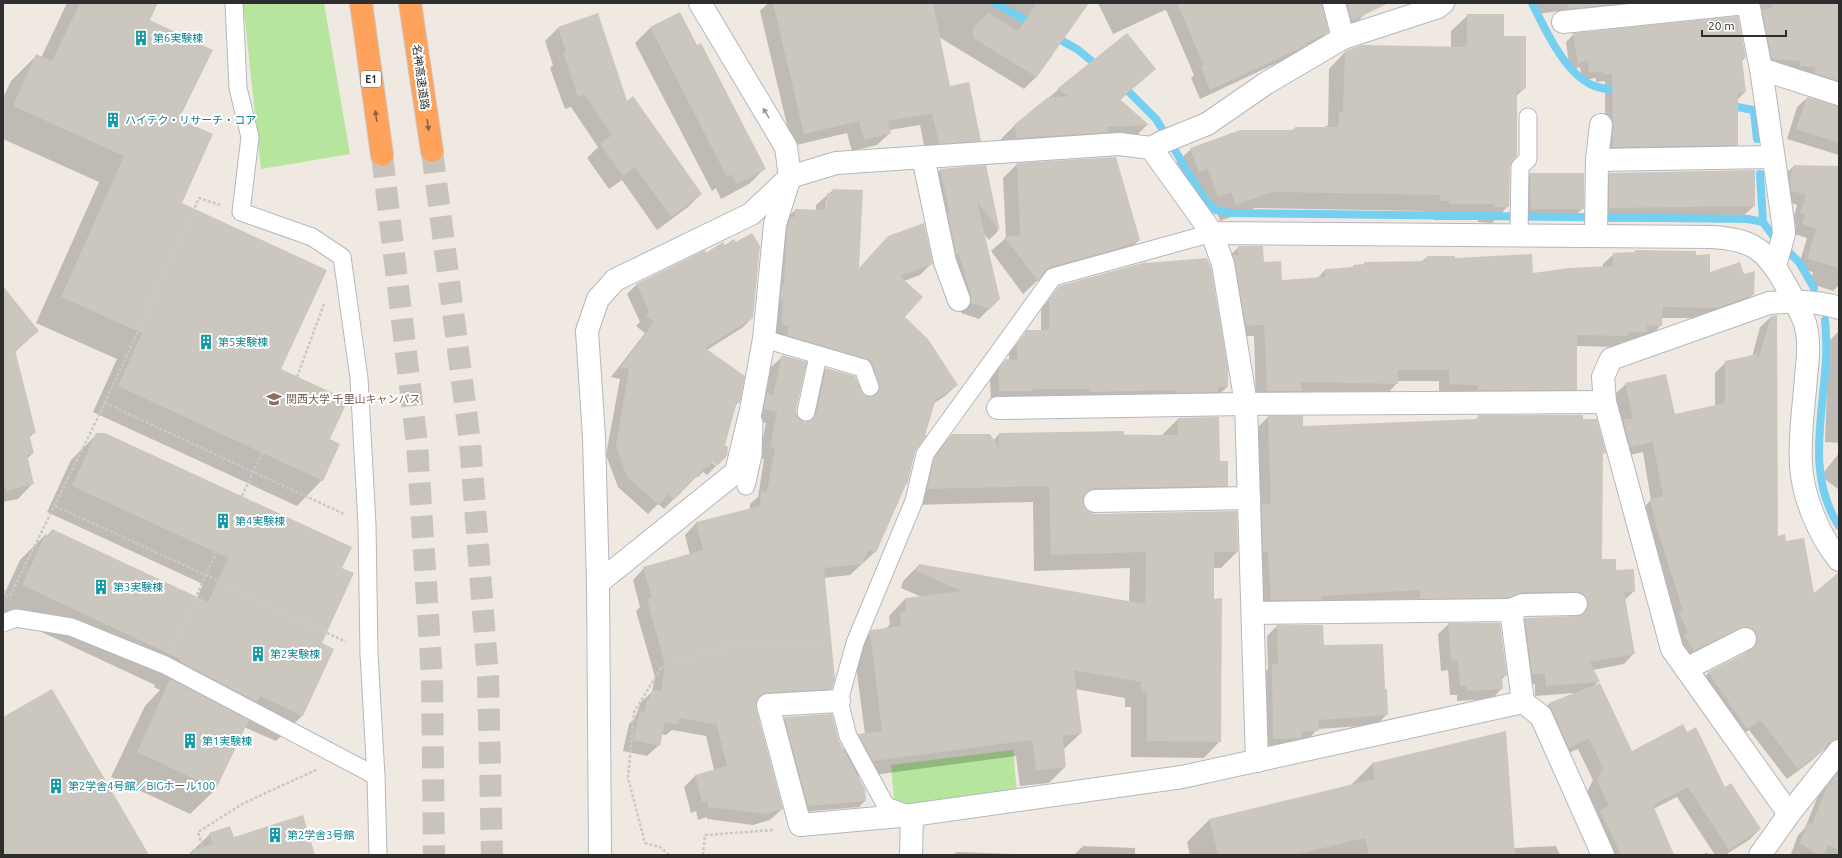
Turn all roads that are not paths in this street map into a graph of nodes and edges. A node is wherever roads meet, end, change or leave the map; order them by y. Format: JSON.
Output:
{"nodes":[{"id":1,"x":234,"y":3,"type":"edge"},
{"id":2,"x":361,"y":3,"type":"edge"},
{"id":3,"x":410,"y":3,"type":"edge"},
{"id":4,"x":700,"y":3,"type":"edge"},
{"id":5,"x":1334,"y":3,"type":"edge"},
{"id":6,"x":1443,"y":3,"type":"edge"},
{"id":7,"x":1747,"y":3,"type":"edge"},
{"id":8,"x":1563,"y":22,"type":"dead end"},
{"id":9,"x":1343,"y":38,"type":"junction"},
{"id":10,"x":1761,"y":69,"type":"junction"},
{"id":11,"x":1839,"y":94,"type":"edge"},
{"id":12,"x":1528,"y":117,"type":"dead end"},
{"id":13,"x":1601,"y":125,"type":"dead end"},
{"id":14,"x":1155,"y":146,"type":"junction"},
{"id":15,"x":432,"y":151,"type":"tunnel mouth"},
{"id":16,"x":382,"y":155,"type":"tunnel mouth"},
{"id":17,"x":923,"y":157,"type":"junction"},
{"id":18,"x":1772,"y":157,"type":"junction"},
{"id":19,"x":1597,"y":160,"type":"junction"},
{"id":20,"x":790,"y":177,"type":"junction"},
{"id":21,"x":1518,"y":230,"type":"junction"},
{"id":22,"x":1596,"y":231,"type":"junction"},
{"id":23,"x":1212,"y":233,"type":"junction"},
{"id":24,"x":1779,"y":251,"type":"junction"},
{"id":25,"x":959,"y":300,"type":"dead end"},
{"id":26,"x":1794,"y":302,"type":"junction"},
{"id":27,"x":1839,"y":308,"type":"edge"},
{"id":28,"x":764,"y":339,"type":"junction"},
{"id":29,"x":818,"y":356,"type":"junction"},
{"id":30,"x":870,"y":387,"type":"dead end"},
{"id":31,"x":1605,"y":402,"type":"junction"},
{"id":32,"x":1246,"y":404,"type":"junction"},
{"id":33,"x":998,"y":408,"type":"dead end"},
{"id":34,"x":750,"y":410,"type":"junction"},
{"id":35,"x":806,"y":412,"type":"dead end"},
{"id":36,"x":746,"y":486,"type":"dead end"},
{"id":37,"x":1249,"y":498,"type":"junction"},
{"id":38,"x":1095,"y":501,"type":"dead end"},
{"id":39,"x":1839,"y":560,"type":"edge"},
{"id":40,"x":598,"y":583,"type":"junction"},
{"id":41,"x":1576,"y":604,"type":"dead end"},
{"id":42,"x":1511,"y":610,"type":"junction"},
{"id":43,"x":1253,"y":613,"type":"junction"},
{"id":44,"x":3,"y":623,"type":"edge"},
{"id":45,"x":1745,"y":639,"type":"dead end"},
{"id":46,"x":1686,"y":669,"type":"junction"},
{"id":47,"x":839,"y":701,"type":"junction"},
{"id":48,"x":1523,"y":702,"type":"junction"},
{"id":49,"x":1839,"y":751,"type":"edge"},
{"id":50,"x":1257,"y":761,"type":"junction"},
{"id":51,"x":376,"y":776,"type":"junction"},
{"id":52,"x":1789,"y":814,"type":"junction"},
{"id":53,"x":912,"y":815,"type":"junction"},
{"id":54,"x":1763,"y":854,"type":"edge"},
{"id":55,"x":378,"y":855,"type":"edge"},
{"id":56,"x":600,"y":855,"type":"edge"},
{"id":57,"x":911,"y":855,"type":"edge"},
{"id":58,"x":1603,"y":855,"type":"edge"}],
"edges":[{"from":1,"to":51,"type":"lane"},
{"from":16,"to":2,"type":"highway","number":"E1","one_way":true},
{"from":3,"to":15,"type":"highway","name":"名神高速道路","one_way":true},
{"from":20,"to":4,"type":"street","one_way":true},
{"from":5,"to":9,"type":"street"},
{"from":6,"to":9,"type":"street"},
{"from":7,"to":8,"type":"street"},
{"from":7,"to":10,"type":"street"},
{"from":9,"to":14,"type":"street"},
{"from":10,"to":11,"type":"street"},
{"from":10,"to":18,"type":"street"},
{"from":12,"to":21,"type":"lane"},
{"from":13,"to":19,"type":"street"},
{"from":14,"to":17,"type":"street"},
{"from":14,"to":23,"type":"street"},
{"from":17,"to":20,"type":"street"},
{"from":17,"to":25,"type":"street"},
{"from":18,"to":19,"type":"street"},
{"from":18,"to":24,"type":"street"},
{"from":19,"to":22,"type":"street"},
{"from":20,"to":28,"type":"street"},
{"from":20,"to":40,"type":"street"},
{"from":21,"to":22,"type":"street"},
{"from":21,"to":23,"type":"street"},
{"from":22,"to":24,"type":"street"},
{"from":23,"to":32,"type":"street"},
{"from":23,"to":47,"type":"lane"},
{"from":24,"to":26,"type":"street"},
{"from":26,"to":27,"type":"street"},
{"from":26,"to":31,"type":"street"},
{"from":26,"to":39,"type":"street"},
{"from":28,"to":29,"type":"lane"},
{"from":28,"to":34,"type":"street"},
{"from":29,"to":30,"type":"lane"},
{"from":29,"to":35,"type":"lane"},
{"from":31,"to":32,"type":"street"},
{"from":31,"to":46,"type":"street"},
{"from":32,"to":33,"type":"street"},
{"from":32,"to":37,"type":"street"},
{"from":34,"to":36,"type":"lane"},
{"from":34,"to":40,"type":"street"},
{"from":37,"to":38,"type":"street"},
{"from":37,"to":43,"type":"street"},
{"from":40,"to":56,"type":"street"},
{"from":41,"to":42,"type":"street"},
{"from":42,"to":43,"type":"street"},
{"from":42,"to":48,"type":"street"},
{"from":43,"to":50,"type":"street"},
{"from":44,"to":51,"type":"lane"},
{"from":45,"to":46,"type":"street"},
{"from":46,"to":52,"type":"street"},
{"from":47,"to":53,"type":"lane"},
{"from":47,"to":53,"type":"street"},
{"from":48,"to":50,"type":"street"},
{"from":48,"to":58,"type":"street"},
{"from":49,"to":52,"type":"street"},
{"from":50,"to":53,"type":"street"},
{"from":51,"to":55,"type":"lane"},
{"from":52,"to":54,"type":"street"},
{"from":53,"to":57,"type":"street"}]}
